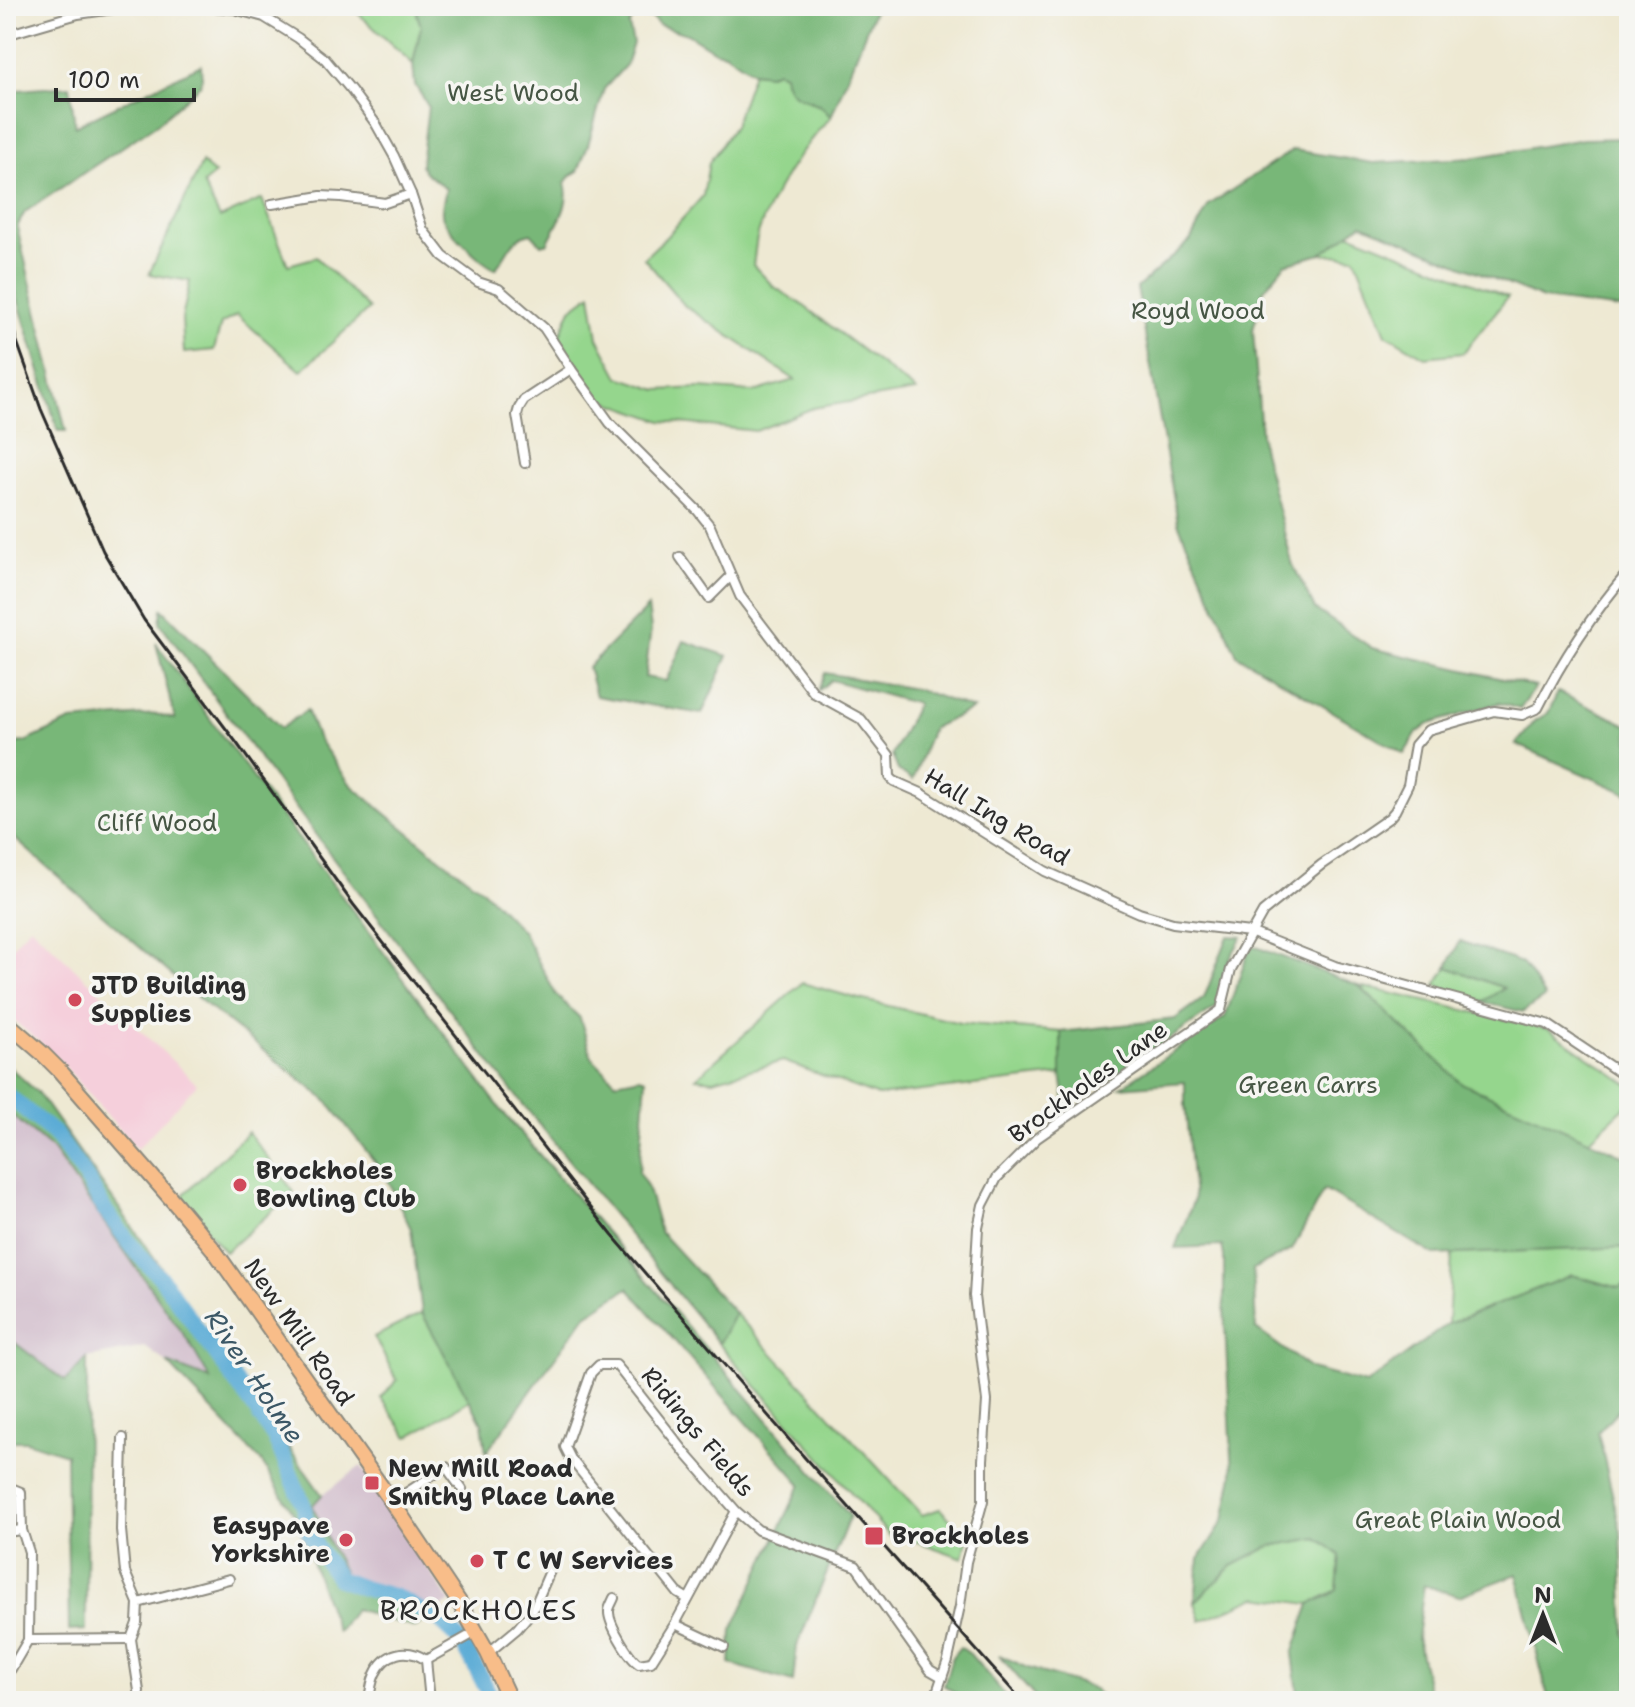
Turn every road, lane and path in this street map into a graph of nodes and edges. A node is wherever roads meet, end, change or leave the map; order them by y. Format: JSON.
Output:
{"nodes":[{"id":1,"x":168,"y":6,"type":"edge"},
{"id":2,"x":204,"y":6,"type":"edge"},
{"id":3,"x":126,"y":7,"type":"edge"},
{"id":4,"x":6,"y":35,"type":"edge"},
{"id":5,"x":411,"y":194,"type":"junction"},
{"id":6,"x":272,"y":204,"type":"dead end"},
{"id":7,"x":571,"y":369,"type":"junction"},
{"id":8,"x":525,"y":463,"type":"dead end"},
{"id":9,"x":680,"y":557,"type":"dead end"},
{"id":10,"x":1629,"y":571,"type":"edge"},
{"id":11,"x":730,"y":577,"type":"junction"},
{"id":12,"x":1250,"y":932,"type":"junction"},
{"id":13,"x":6,"y":1022,"type":"edge"},
{"id":14,"x":1629,"y":1079,"type":"edge"},
{"id":15,"x":123,"y":1438,"type":"dead end"},
{"id":16,"x":6,"y":1486,"type":"edge"},
{"id":17,"x":462,"y":1489,"type":"dead end"},
{"id":18,"x":392,"y":1502,"type":"junction"},
{"id":19,"x":736,"y":1511,"type":"junction"},
{"id":20,"x":22,"y":1530,"type":"junction"},
{"id":21,"x":6,"y":1532,"type":"edge"},
{"id":22,"x":553,"y":1564,"type":"dead end"},
{"id":23,"x":229,"y":1579,"type":"dead end"},
{"id":24,"x":614,"y":1598,"type":"dead end"},
{"id":25,"x":688,"y":1599,"type":"junction"},
{"id":26,"x":138,"y":1603,"type":"junction"},
{"id":27,"x":675,"y":1624,"type":"junction"},
{"id":28,"x":472,"y":1634,"type":"junction"},
{"id":29,"x":131,"y":1639,"type":"junction"},
{"id":30,"x":28,"y":1640,"type":"junction"},
{"id":31,"x":724,"y":1647,"type":"dead end"},
{"id":32,"x":488,"y":1653,"type":"junction"},
{"id":33,"x":426,"y":1660,"type":"junction"},
{"id":34,"x":6,"y":1671,"type":"edge"},
{"id":35,"x":942,"y":1677,"type":"junction"},
{"id":36,"x":139,"y":1691,"type":"dead end"},
{"id":37,"x":251,"y":1701,"type":"edge"},
{"id":38,"x":299,"y":1701,"type":"edge"},
{"id":39,"x":369,"y":1701,"type":"edge"},
{"id":40,"x":430,"y":1701,"type":"edge"},
{"id":41,"x":510,"y":1701,"type":"edge"},
{"id":42,"x":934,"y":1701,"type":"edge"}],
"edges":[{"from":1,"to":3,"type":"street"},
{"from":2,"to":5,"type":"street","name":"Hall Ing Road"},
{"from":3,"to":4,"type":"street"},
{"from":5,"to":6,"type":"street"},
{"from":5,"to":7,"type":"street","name":"Hall Ing Road"},
{"from":7,"to":8,"type":"street"},
{"from":7,"to":11,"type":"street","name":"Hall Ing Road"},
{"from":9,"to":11,"type":"street"},
{"from":10,"to":12,"type":"street","name":"Brockholes Lane"},
{"from":11,"to":12,"type":"street","name":"Hall Ing Road"},
{"from":12,"to":14,"type":"street","name":"Hall Ing Road"},
{"from":12,"to":35,"type":"street","name":"Brockholes Lane"},
{"from":13,"to":18,"type":"main road","name":"New Mill Road"},
{"from":15,"to":26,"type":"street"},
{"from":16,"to":20,"type":"street"},
{"from":17,"to":18,"type":"street"},
{"from":18,"to":28,"type":"main road","name":"New Mill Road"},
{"from":19,"to":25,"type":"street"},
{"from":19,"to":25,"type":"street","name":"Ridings Fields"},
{"from":19,"to":35,"type":"street","name":"Ridings Fields"},
{"from":20,"to":21,"type":"street"},
{"from":20,"to":30,"type":"street"},
{"from":22,"to":32,"type":"street"},
{"from":23,"to":26,"type":"street"},
{"from":24,"to":27,"type":"street"},
{"from":25,"to":27,"type":"street"},
{"from":26,"to":29,"type":"street"},
{"from":27,"to":31,"type":"street"},
{"from":28,"to":32,"type":"main road","name":"New Mill Road"},
{"from":28,"to":33,"type":"street"},
{"from":29,"to":30,"type":"street"},
{"from":29,"to":36,"type":"street"},
{"from":30,"to":34,"type":"street"},
{"from":32,"to":41,"type":"main road","name":"New Mill Road"},
{"from":33,"to":39,"type":"street"},
{"from":33,"to":40,"type":"street"},
{"from":35,"to":42,"type":"street","name":"Brockholes Lane"},
{"from":37,"to":38,"type":"street"}]}
